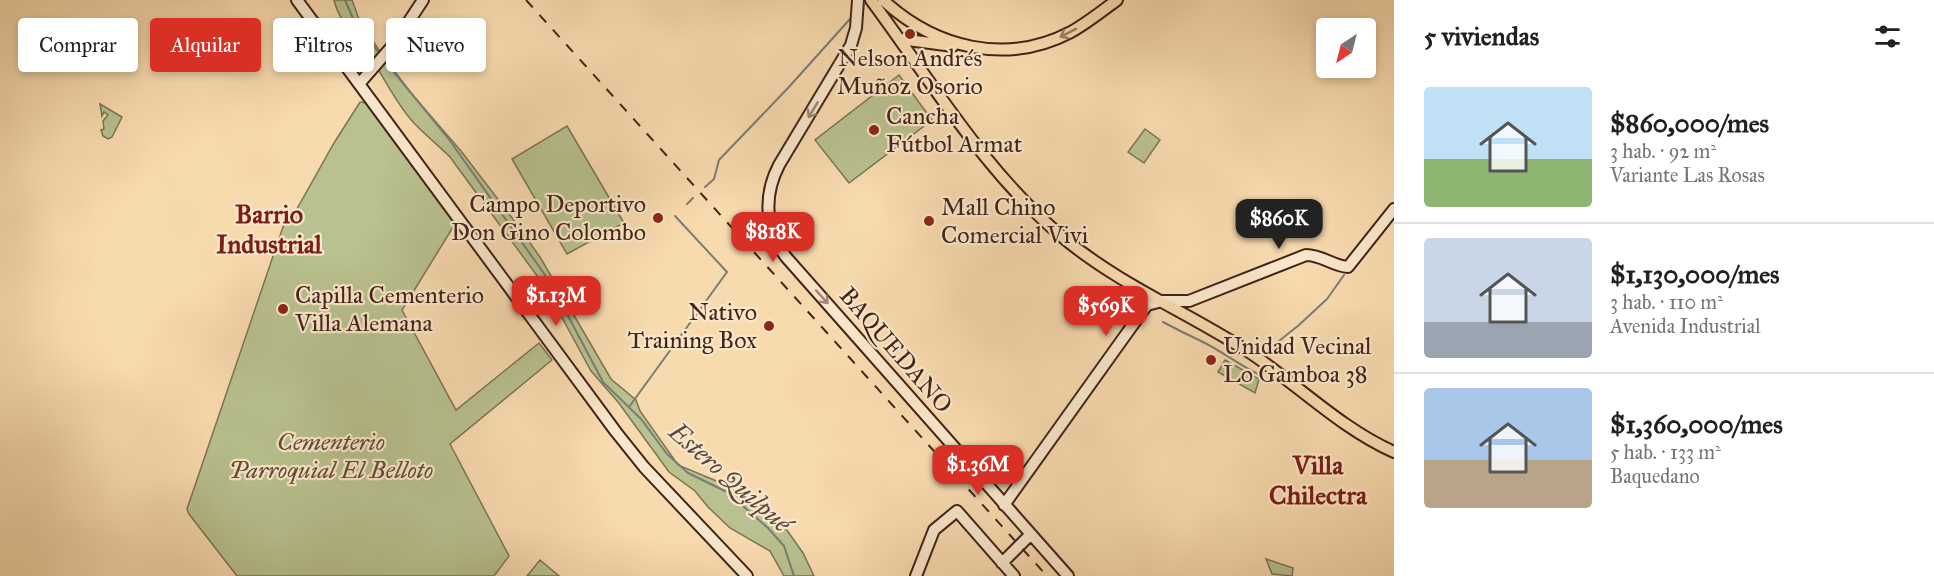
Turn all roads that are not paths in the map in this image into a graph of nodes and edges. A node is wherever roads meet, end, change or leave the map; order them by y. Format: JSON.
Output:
{"nodes":[{"id":1,"x":297,"y":0,"type":"edge"},
{"id":2,"x":423,"y":0,"type":"edge"},
{"id":3,"x":858,"y":0,"type":"edge"},
{"id":4,"x":871,"y":0,"type":"edge"},
{"id":5,"x":877,"y":0,"type":"edge"},
{"id":6,"x":883,"y":0,"type":"edge"},
{"id":7,"x":1117,"y":0,"type":"edge"},
{"id":8,"x":892,"y":28,"type":"junction"},
{"id":9,"x":900,"y":39,"type":"junction"},
{"id":10,"x":977,"y":49,"type":"junction"},
{"id":11,"x":359,"y":84,"type":"junction"},
{"id":12,"x":1394,"y":209,"type":"edge"},
{"id":13,"x":1162,"y":301,"type":"junction"},
{"id":14,"x":1394,"y":452,"type":"edge"},
{"id":15,"x":1004,"y":505,"type":"junction"},
{"id":16,"x":1030,"y":535,"type":"junction"},
{"id":17,"x":1002,"y":563,"type":"junction"},
{"id":18,"x":747,"y":576,"type":"edge"},
{"id":19,"x":916,"y":576,"type":"edge"},
{"id":20,"x":1014,"y":576,"type":"edge"},
{"id":21,"x":1068,"y":576,"type":"edge"}],
"edges":[{"from":1,"to":11,"type":"street"},
{"from":2,"to":11,"type":"street"},
{"from":3,"to":15,"type":"street","name":"BAQUEDANO","one_way":true},
{"from":4,"to":8,"type":"main road"},
{"from":5,"to":8,"type":"main road"},
{"from":6,"to":10,"type":"main road"},
{"from":7,"to":10,"type":"main road","one_way":true},
{"from":8,"to":9,"type":"main road"},
{"from":9,"to":10,"type":"main road"},
{"from":9,"to":13,"type":"main road"},
{"from":11,"to":18,"type":"street"},
{"from":12,"to":13,"type":"street"},
{"from":13,"to":14,"type":"main road"},
{"from":13,"to":15,"type":"street"},
{"from":15,"to":16,"type":"street","name":"BAQUEDANO"},
{"from":16,"to":17,"type":"street"},
{"from":16,"to":21,"type":"street","name":"BAQUEDANO"},
{"from":17,"to":19,"type":"street"},
{"from":17,"to":20,"type":"street"}]}
